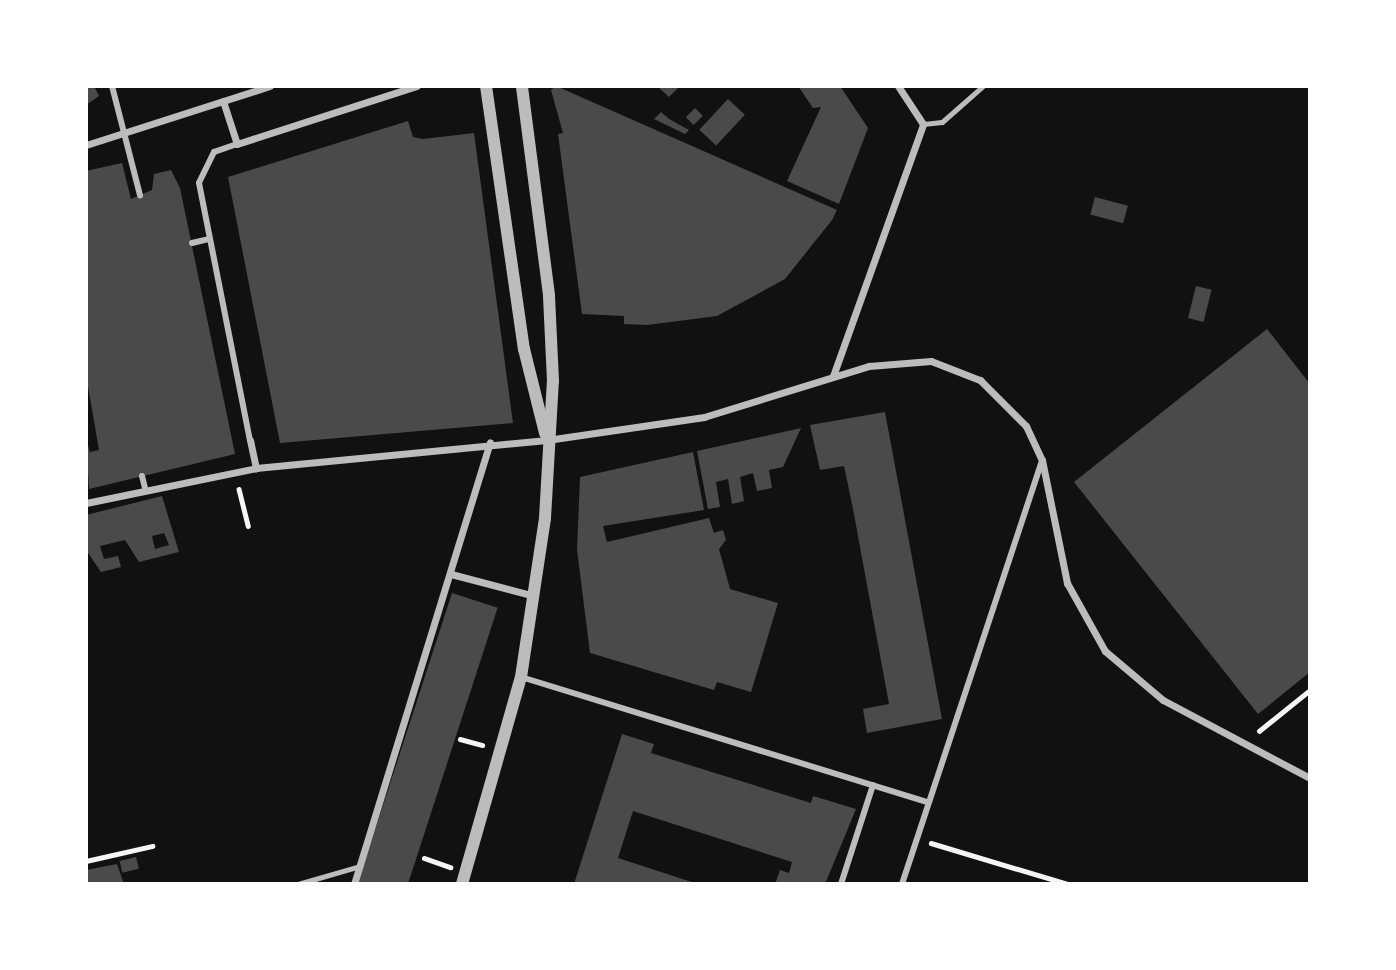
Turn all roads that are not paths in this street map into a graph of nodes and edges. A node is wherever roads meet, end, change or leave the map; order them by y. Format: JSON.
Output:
{"nodes":[{"id":1,"x":112,"y":86,"type":"edge"},
{"id":2,"x":270,"y":86,"type":"edge"},
{"id":3,"x":417,"y":86,"type":"edge"},
{"id":4,"x":486,"y":86,"type":"edge"},
{"id":5,"x":522,"y":86,"type":"edge"},
{"id":6,"x":898,"y":86,"type":"edge"},
{"id":7,"x":983,"y":86,"type":"edge"},
{"id":8,"x":223,"y":101,"type":"junction"},
{"id":9,"x":923,"y":124,"type":"junction"},
{"id":10,"x":127,"y":132,"type":"junction"},
{"id":11,"x":237,"y":144,"type":"junction"},
{"id":12,"x":86,"y":145,"type":"edge"},
{"id":13,"x":140,"y":195,"type":"dead end"},
{"id":14,"x":211,"y":239,"type":"junction"},
{"id":15,"x":192,"y":243,"type":"dead end"},
{"id":16,"x":832,"y":376,"type":"junction"},
{"id":17,"x":250,"y":440,"type":"joint"},
{"id":18,"x":547,"y":440,"type":"junction"},
{"id":19,"x":490,"y":442,"type":"junction"},
{"id":20,"x":1042,"y":460,"type":"junction"},
{"id":21,"x":256,"y":468,"type":"junction"},
{"id":22,"x":142,"y":476,"type":"dead end"},
{"id":23,"x":145,"y":488,"type":"junction"},
{"id":24,"x":86,"y":503,"type":"edge"},
{"id":25,"x":451,"y":574,"type":"junction"},
{"id":26,"x":537,"y":596,"type":"junction"},
{"id":27,"x":521,"y":677,"type":"junction"},
{"id":28,"x":1310,"y":778,"type":"edge"},
{"id":29,"x":873,"y":785,"type":"junction"},
{"id":30,"x":928,"y":802,"type":"junction"},
{"id":31,"x":360,"y":866,"type":"junction"},
{"id":32,"x":298,"y":884,"type":"edge"},
{"id":33,"x":354,"y":884,"type":"edge"},
{"id":34,"x":462,"y":884,"type":"edge"},
{"id":35,"x":841,"y":884,"type":"edge"},
{"id":36,"x":902,"y":884,"type":"edge"}],
"edges":[{"from":1,"to":10,"type":"street"},
{"from":2,"to":8,"type":"street"},
{"from":3,"to":11,"type":"street"},
{"from":4,"to":18,"type":"street"},
{"from":5,"to":18,"type":"street"},
{"from":6,"to":9,"type":"street"},
{"from":7,"to":9,"type":"lane"},
{"from":8,"to":10,"type":"street"},
{"from":8,"to":11,"type":"street"},
{"from":9,"to":16,"type":"street"},
{"from":10,"to":12,"type":"street"},
{"from":10,"to":13,"type":"street"},
{"from":11,"to":14,"type":"street"},
{"from":14,"to":15,"type":"street"},
{"from":14,"to":17,"type":"street"},
{"from":16,"to":18,"type":"street"},
{"from":16,"to":20,"type":"street"},
{"from":17,"to":21,"type":"street"},
{"from":18,"to":19,"type":"street"},
{"from":18,"to":26,"type":"street"},
{"from":19,"to":21,"type":"street"},
{"from":19,"to":25,"type":"street"},
{"from":20,"to":28,"type":"street"},
{"from":20,"to":30,"type":"street"},
{"from":21,"to":23,"type":"street"},
{"from":22,"to":23,"type":"street"},
{"from":23,"to":24,"type":"street"},
{"from":25,"to":26,"type":"street"},
{"from":25,"to":31,"type":"street"},
{"from":26,"to":27,"type":"street"},
{"from":27,"to":29,"type":"street"},
{"from":27,"to":34,"type":"street"},
{"from":29,"to":30,"type":"street"},
{"from":29,"to":35,"type":"street"},
{"from":30,"to":36,"type":"street"},
{"from":31,"to":32,"type":"lane"},
{"from":31,"to":33,"type":"street"}]}
